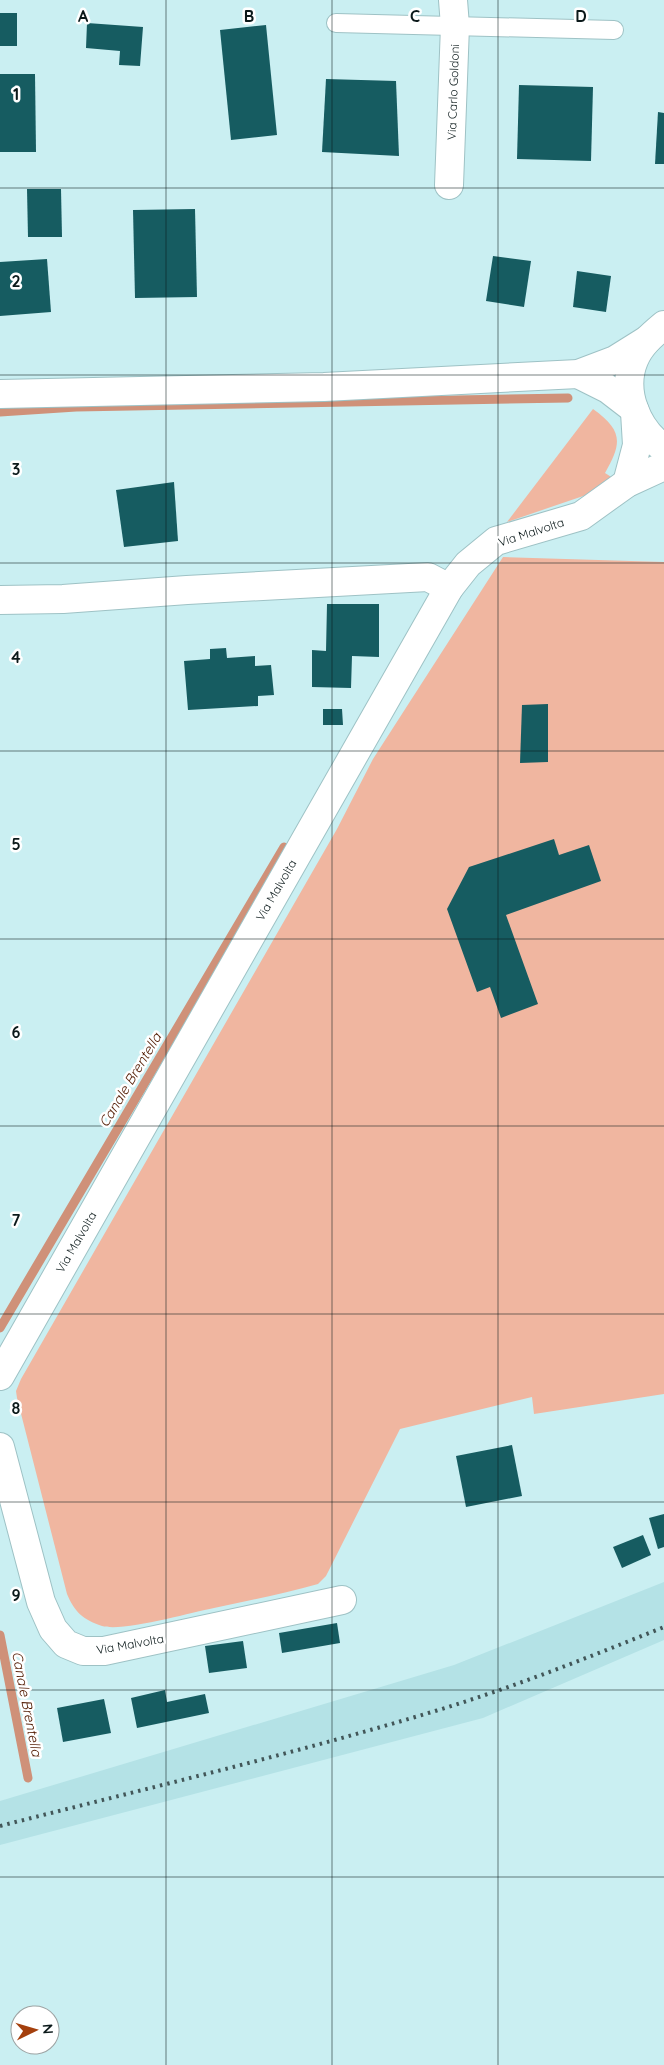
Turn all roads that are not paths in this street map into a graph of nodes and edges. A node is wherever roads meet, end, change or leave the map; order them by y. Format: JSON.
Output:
{"nodes":[{"id":1,"x":454,"y":13,"type":"edge"},
{"id":2,"x":336,"y":23,"type":"dead end"},
{"id":3,"x":614,"y":30,"type":"dead end"},
{"id":4,"x":449,"y":185,"type":"dead end"},
{"id":5,"x":655,"y":333,"type":"edge"},
{"id":6,"x":578,"y":374,"type":"junction"},
{"id":7,"x":0,"y":394,"type":"edge"},
{"id":8,"x":634,"y":410,"type":"junction"},
{"id":9,"x":664,"y":448,"type":"edge"},
{"id":10,"x":664,"y":466,"type":"edge"},
{"id":11,"x":627,"y":483,"type":"junction"},
{"id":12,"x":449,"y":588,"type":"junction"},
{"id":13,"x":0,"y":600,"type":"edge"},
{"id":14,"x":0,"y":1376,"type":"edge"},
{"id":15,"x":0,"y":1447,"type":"edge"},
{"id":16,"x":342,"y":1600,"type":"dead end"}],
"edges":[{"from":1,"to":2,"type":"lane"},
{"from":1,"to":3,"type":"lane"},
{"from":1,"to":4,"type":"street","name":"Via Carlo Goldoni"},
{"from":5,"to":6,"type":"street"},
{"from":5,"to":8,"type":"street"},
{"from":6,"to":7,"type":"street"},
{"from":6,"to":8,"type":"street"},
{"from":8,"to":9,"type":"street"},
{"from":8,"to":11,"type":"street"},
{"from":10,"to":11,"type":"street","name":"Via Malvolta"},
{"from":11,"to":12,"type":"street","name":"Via Malvolta"},
{"from":12,"to":13,"type":"street"},
{"from":12,"to":14,"type":"street","name":"Via Malvolta"},
{"from":15,"to":16,"type":"street","name":"Via Malvolta"}]}
